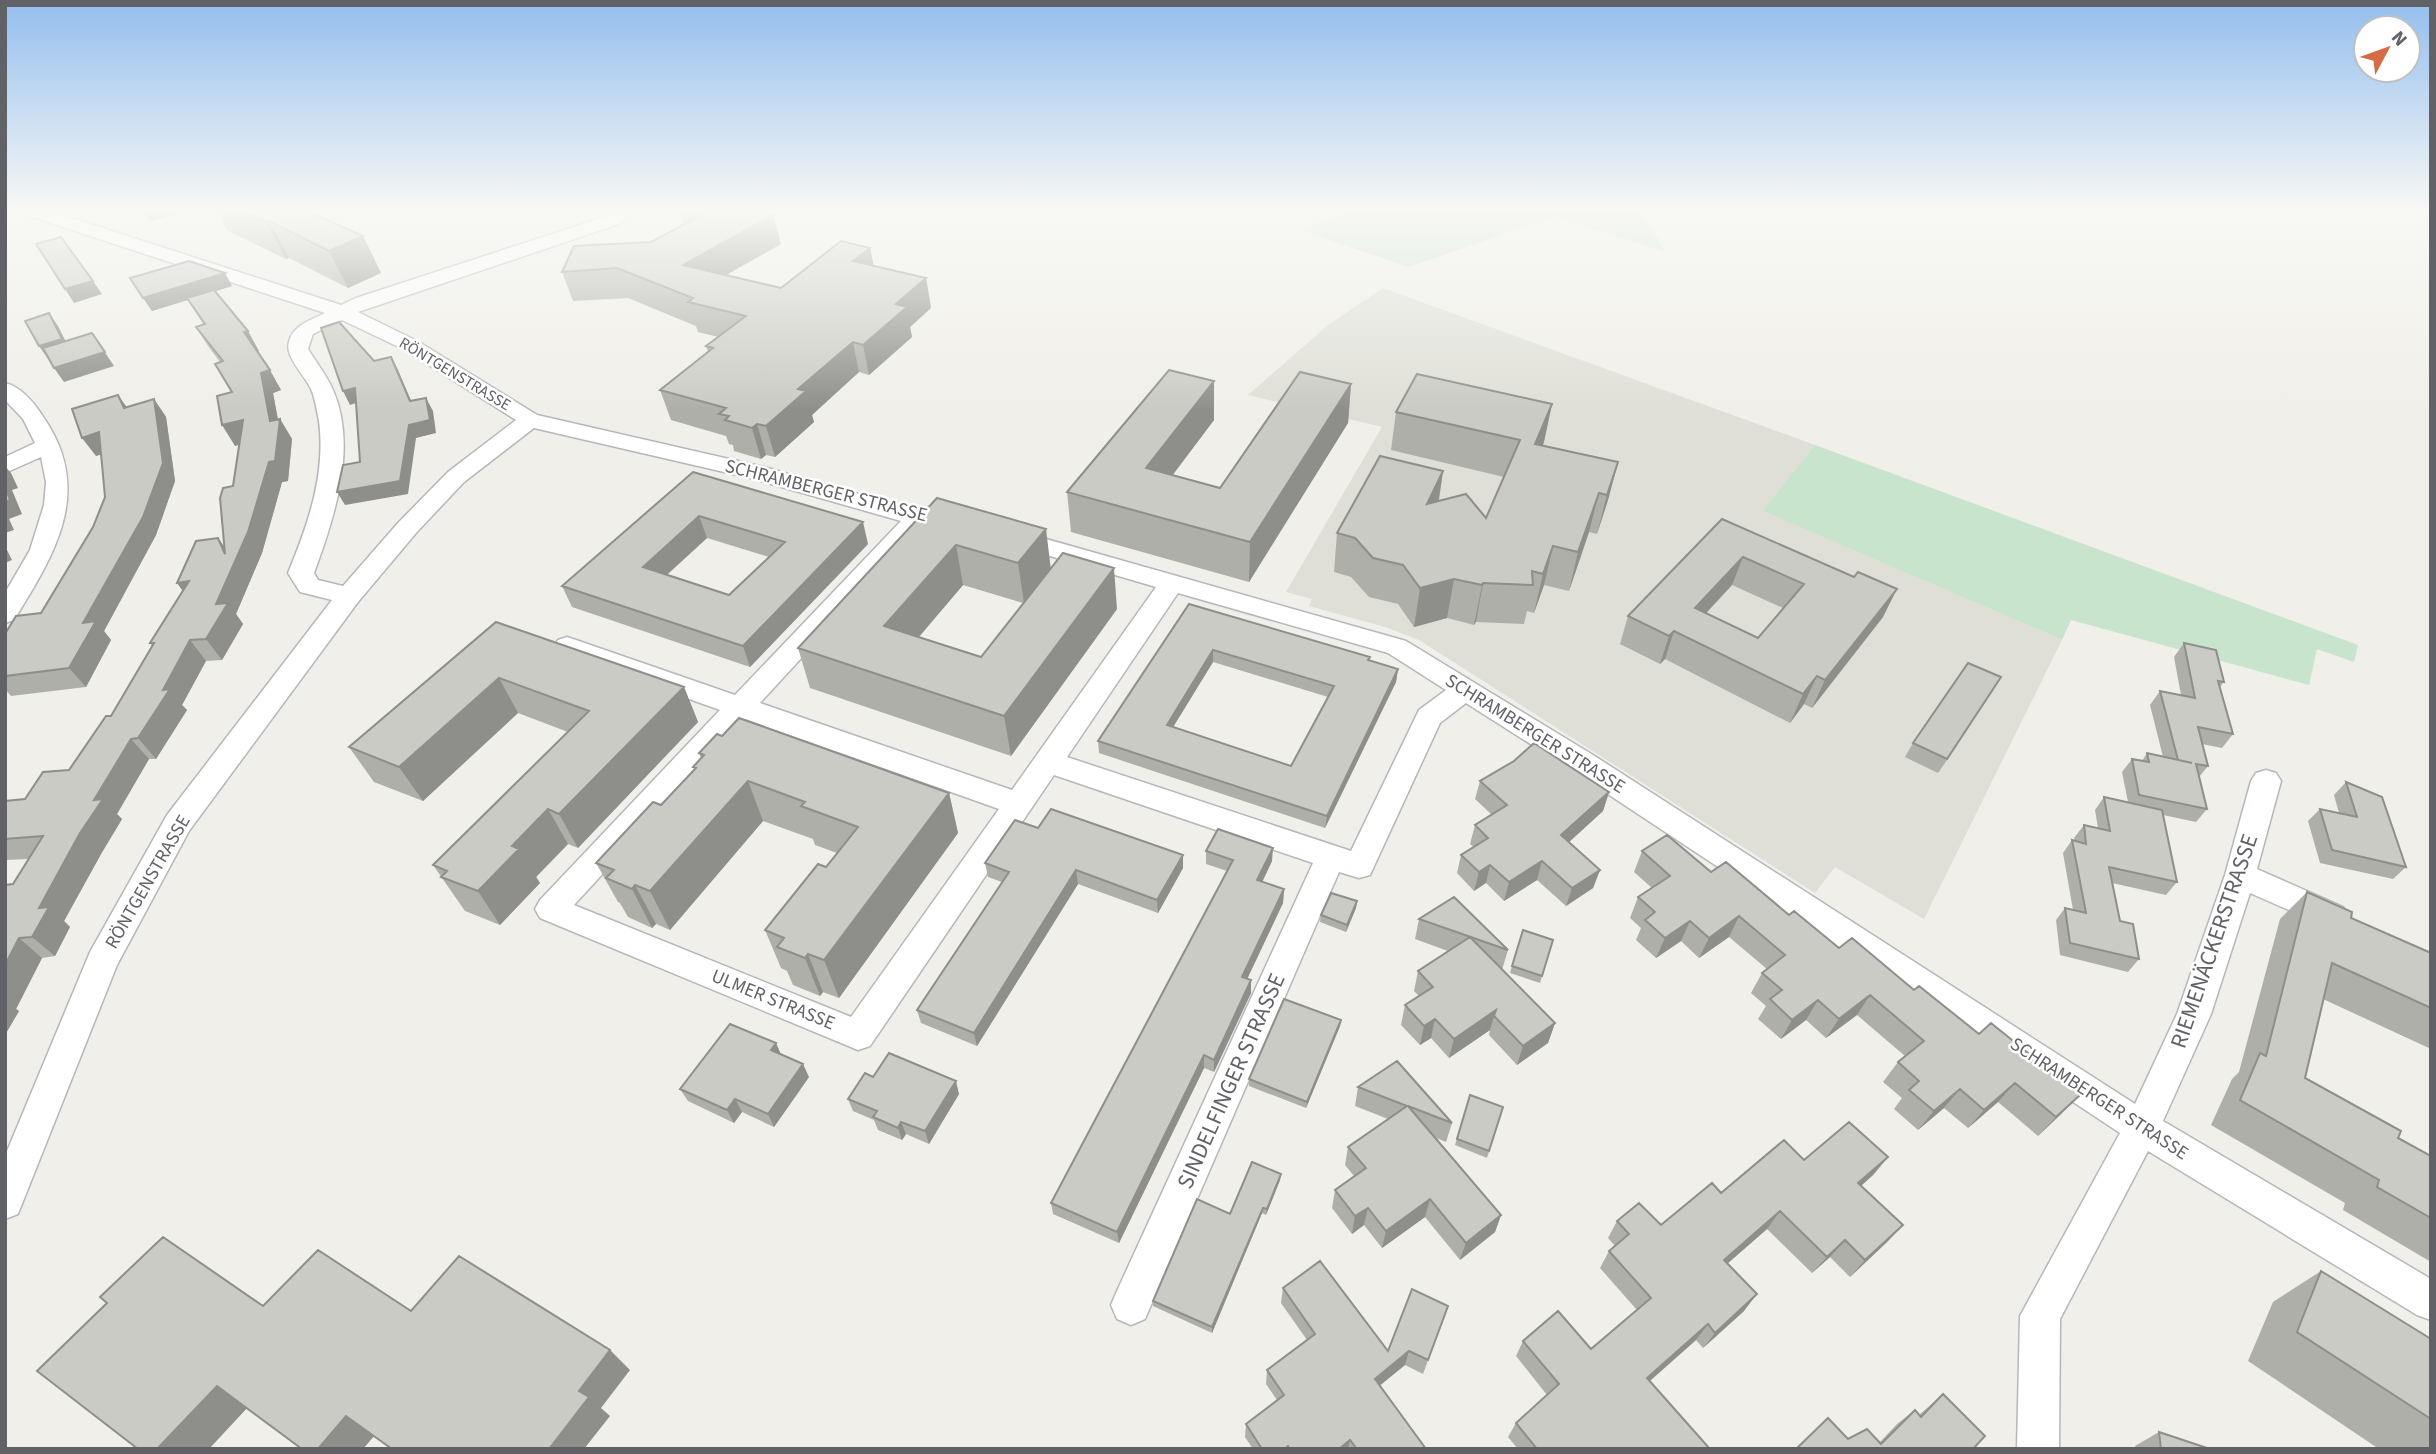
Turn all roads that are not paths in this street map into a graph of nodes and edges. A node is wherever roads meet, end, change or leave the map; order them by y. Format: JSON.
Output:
{"nodes":[{"id":1,"x":232,"y":276,"type":"edge"},
{"id":2,"x":445,"y":276,"type":"edge"},
{"id":3,"x":340,"y":311,"type":"junction"},
{"id":4,"x":10,"y":398,"type":"edge"},
{"id":5,"x":530,"y":420,"type":"junction"},
{"id":6,"x":49,"y":445,"type":"junction"},
{"id":7,"x":5,"y":466,"type":"edge"},
{"id":8,"x":917,"y":518,"type":"junction"},
{"id":9,"x":1173,"y":582,"type":"junction"},
{"id":10,"x":349,"y":596,"type":"junction"},
{"id":11,"x":5,"y":614,"type":"edge"},
{"id":12,"x":567,"y":646,"type":"edge"},
{"id":13,"x":1465,"y":690,"type":"junction"},
{"id":14,"x":741,"y":707,"type":"junction"},
{"id":15,"x":1048,"y":762,"type":"junction"},
{"id":16,"x":2266,"y":781,"type":"dead end"},
{"id":17,"x":1018,"y":804,"type":"junction"},
{"id":18,"x":1331,"y":856,"type":"junction"},
{"id":19,"x":2240,"y":875,"type":"junction"},
{"id":20,"x":2354,"y":926,"type":"edge"},
{"id":21,"x":2142,"y":1128,"type":"junction"},
{"id":22,"x":5,"y":1201,"type":"edge"},
{"id":23,"x":2431,"y":1301,"type":"edge"},
{"id":24,"x":1131,"y":1305,"type":"dead end"},
{"id":25,"x":2038,"y":1449,"type":"edge"}],
"edges":[{"from":1,"to":3,"type":"street","name":"RÖNTGENSTRASSE"},
{"from":2,"to":3,"type":"street"},
{"from":3,"to":5,"type":"street","name":"RÖNTGENSTRASSE"},
{"from":3,"to":10,"type":"street"},
{"from":4,"to":6,"type":"street"},
{"from":5,"to":8,"type":"street","name":"SCHRAMBERGER STRASSE"},
{"from":5,"to":10,"type":"street","name":"RÖNTGENSTRASSE"},
{"from":6,"to":7,"type":"street"},
{"from":6,"to":11,"type":"street"},
{"from":8,"to":9,"type":"street","name":"SCHRAMBERGER STRASSE"},
{"from":8,"to":14,"type":"street","name":"ULMER STRASSE"},
{"from":9,"to":13,"type":"street","name":"SCHRAMBERGER STRASSE"},
{"from":9,"to":15,"type":"street","name":"ULMER STRASSE"},
{"from":10,"to":22,"type":"street","name":"RÖNTGENSTRASSE"},
{"from":12,"to":14,"type":"street"},
{"from":13,"to":18,"type":"street"},
{"from":13,"to":21,"type":"street","name":"SCHRAMBERGER STRASSE"},
{"from":14,"to":17,"type":"street"},
{"from":14,"to":17,"type":"street","name":"ULMER STRASSE"},
{"from":15,"to":17,"type":"street","name":"ULMER STRASSE"},
{"from":15,"to":18,"type":"street"},
{"from":16,"to":19,"type":"street","name":"RIEMENÄCKERSTRASSE"},
{"from":18,"to":24,"type":"street","name":"SINDELFINGER STRASSE"},
{"from":19,"to":20,"type":"street"},
{"from":19,"to":21,"type":"street","name":"RIEMENÄCKERSTRASSE"},
{"from":21,"to":23,"type":"street","name":"SCHRAMBERGER STRASSE"},
{"from":21,"to":25,"type":"street","name":"RIEMENÄCKERSTRASSE"}]}
